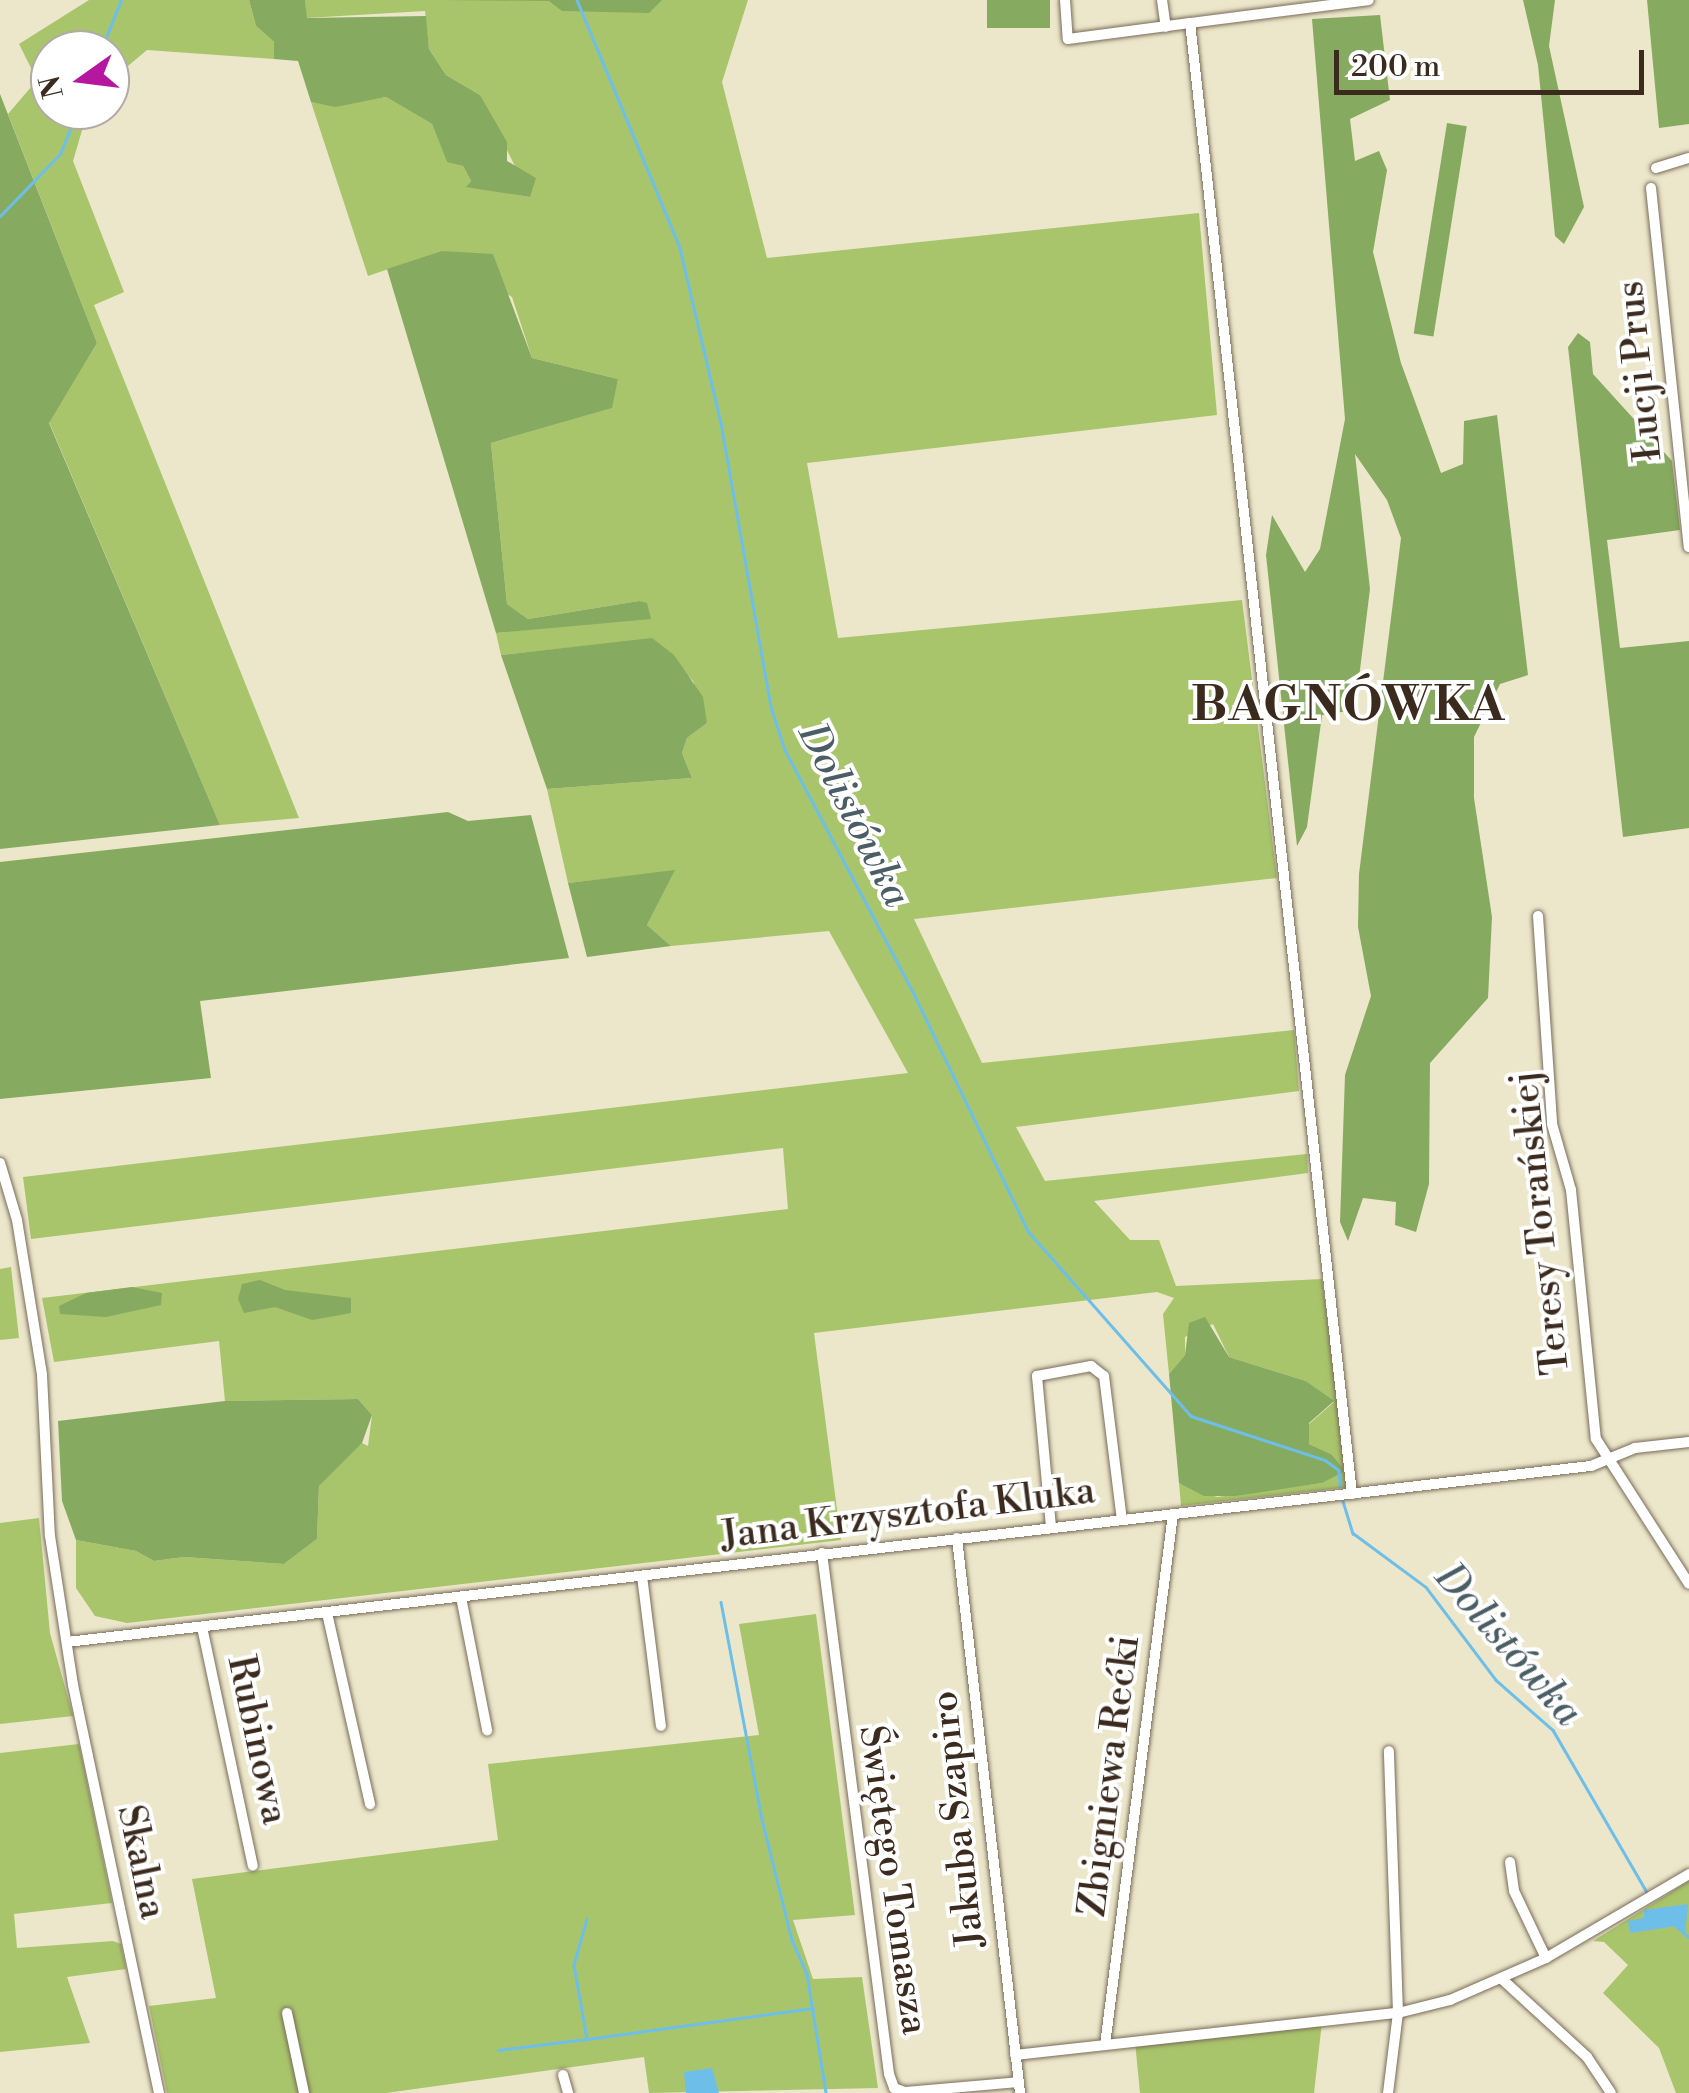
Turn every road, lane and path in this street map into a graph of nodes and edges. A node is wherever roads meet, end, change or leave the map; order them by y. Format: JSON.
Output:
{"nodes":[{"id":1,"x":1065,"y":0,"type":"edge"},
{"id":2,"x":1162,"y":0,"type":"edge"},
{"id":3,"x":1369,"y":0,"type":"edge"},
{"id":4,"x":1312,"y":4,"type":"edge"},
{"id":5,"x":1190,"y":23,"type":"junction"},
{"id":6,"x":1166,"y":27,"type":"junction"},
{"id":7,"x":1689,"y":158,"type":"edge"},
{"id":8,"x":1656,"y":168,"type":"dead end"},
{"id":9,"x":1651,"y":188,"type":"dead end"},
{"id":10,"x":1689,"y":547,"type":"edge"},
{"id":11,"x":1538,"y":916,"type":"dead end"},
{"id":12,"x":0,"y":1163,"type":"edge"},
{"id":13,"x":1689,"y":1442,"type":"edge"},
{"id":14,"x":1608,"y":1460,"type":"junction"},
{"id":15,"x":1352,"y":1494,"type":"junction"},
{"id":16,"x":1173,"y":1514,"type":"junction"},
{"id":17,"x":1122,"y":1520,"type":"junction"},
{"id":18,"x":1051,"y":1527,"type":"junction"},
{"id":19,"x":957,"y":1538,"type":"junction"},
{"id":20,"x":822,"y":1553,"type":"junction"},
{"id":21,"x":642,"y":1576,"type":"junction"},
{"id":22,"x":1689,"y":1584,"type":"edge"},
{"id":23,"x":461,"y":1597,"type":"junction"},
{"id":24,"x":327,"y":1613,"type":"junction"},
{"id":25,"x":202,"y":1626,"type":"junction"},
{"id":26,"x":67,"y":1642,"type":"junction"},
{"id":27,"x":661,"y":1726,"type":"dead end"},
{"id":28,"x":487,"y":1730,"type":"dead end"},
{"id":29,"x":1390,"y":1751,"type":"dead end"},
{"id":30,"x":370,"y":1804,"type":"dead end"},
{"id":31,"x":1510,"y":1862,"type":"dead end"},
{"id":32,"x":252,"y":1866,"type":"dead end"},
{"id":33,"x":1689,"y":1874,"type":"edge"},
{"id":34,"x":1546,"y":1958,"type":"junction"},
{"id":35,"x":1503,"y":1980,"type":"junction"},
{"id":36,"x":287,"y":2014,"type":"dead end"},
{"id":37,"x":1398,"y":2014,"type":"junction"},
{"id":38,"x":1105,"y":2045,"type":"junction"},
{"id":39,"x":1015,"y":2055,"type":"junction"},
{"id":40,"x":563,"y":2075,"type":"dead end"},
{"id":41,"x":1019,"y":2088,"type":"edge"},
{"id":42,"x":159,"y":2093,"type":"edge"},
{"id":43,"x":304,"y":2093,"type":"edge"},
{"id":44,"x":568,"y":2093,"type":"edge"},
{"id":45,"x":1388,"y":2093,"type":"edge"},
{"id":46,"x":1611,"y":2093,"type":"edge"}],
"edges":[{"from":1,"to":6,"type":"street"},
{"from":2,"to":6,"type":"street"},
{"from":3,"to":4,"type":"street"},
{"from":4,"to":5,"type":"street"},
{"from":5,"to":6,"type":"street"},
{"from":5,"to":15,"type":"street"},
{"from":7,"to":8,"type":"street"},
{"from":9,"to":10,"type":"street","name":"Łucji Prus"},
{"from":11,"to":14,"type":"street","name":"Teresy Torańskiej"},
{"from":12,"to":26,"type":"street","name":"Skalna"},
{"from":13,"to":14,"type":"street","name":"Jana Krzysztofa Kluka"},
{"from":14,"to":15,"type":"street","name":"Jana Krzysztofa Kluka"},
{"from":14,"to":22,"type":"street"},
{"from":15,"to":16,"type":"street","name":"Jana Krzysztofa Kluka"},
{"from":16,"to":17,"type":"street","name":"Jana Krzysztofa Kluka"},
{"from":16,"to":38,"type":"street","name":"Zbigniewa Rećki"},
{"from":17,"to":18,"type":"street","name":"Jana Krzysztofa Kluka"},
{"from":17,"to":18,"type":"street"},
{"from":18,"to":19,"type":"street","name":"Jana Krzysztofa Kluka"},
{"from":19,"to":20,"type":"street","name":"Jana Krzysztofa Kluka"},
{"from":19,"to":39,"type":"street","name":"Jakuba Szapiro"},
{"from":20,"to":21,"type":"street","name":"Jana Krzysztofa Kluka"},
{"from":20,"to":41,"type":"street","name":"Świętego Tomasza"},
{"from":21,"to":23,"type":"street","name":"Jana Krzysztofa Kluka"},
{"from":21,"to":27,"type":"street"},
{"from":23,"to":24,"type":"street","name":"Jana Krzysztofa Kluka"},
{"from":23,"to":28,"type":"street"},
{"from":24,"to":25,"type":"street","name":"Jana Krzysztofa Kluka"},
{"from":24,"to":30,"type":"street"},
{"from":25,"to":26,"type":"street","name":"Jana Krzysztofa Kluka"},
{"from":25,"to":32,"type":"street","name":"Rubinowa"},
{"from":26,"to":42,"type":"street","name":"Skalna"},
{"from":29,"to":37,"type":"street"},
{"from":31,"to":34,"type":"street"},
{"from":33,"to":34,"type":"street"},
{"from":34,"to":35,"type":"street"},
{"from":35,"to":37,"type":"street"},
{"from":35,"to":46,"type":"street"},
{"from":36,"to":43,"type":"street"},
{"from":37,"to":38,"type":"street"},
{"from":37,"to":45,"type":"street"},
{"from":38,"to":39,"type":"street"},
{"from":39,"to":41,"type":"street","name":"Jakuba Szapiro"},
{"from":40,"to":44,"type":"street"}]}
